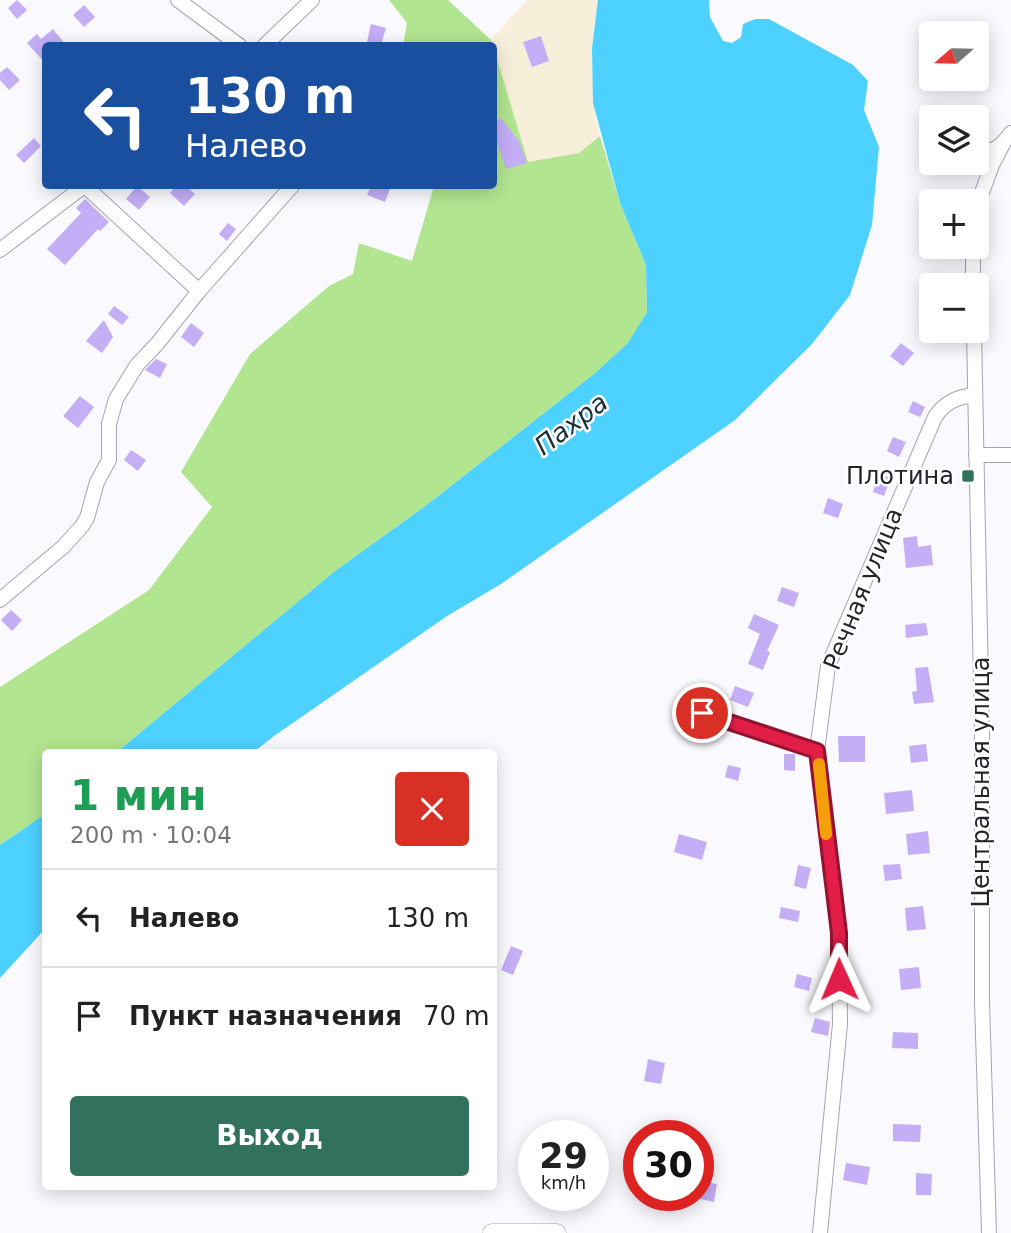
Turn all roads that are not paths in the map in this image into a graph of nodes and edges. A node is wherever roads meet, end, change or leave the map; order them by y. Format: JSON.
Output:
{"nodes":[{"id":1,"x":178,"y":0,"type":"edge"},
{"id":2,"x":312,"y":0,"type":"edge"},
{"id":3,"x":235,"y":42,"type":"edge"},
{"id":4,"x":268,"y":42,"type":"edge"},
{"id":5,"x":1007,"y":138,"type":"edge"},
{"id":6,"x":989,"y":151,"type":"edge"},
{"id":7,"x":81,"y":189,"type":"edge"},
{"id":8,"x":88,"y":189,"type":"edge"},
{"id":9,"x":289,"y":189,"type":"edge"},
{"id":10,"x":983,"y":189,"type":"edge"},
{"id":11,"x":0,"y":250,"type":"edge"},
{"id":12,"x":199,"y":290,"type":"junction"},
{"id":13,"x":974,"y":343,"type":"edge"},
{"id":14,"x":975,"y":395,"type":"junction"},
{"id":15,"x":976,"y":455,"type":"junction"},
{"id":16,"x":1011,"y":455,"type":"edge"},
{"id":17,"x":0,"y":600,"type":"edge"},
{"id":18,"x":702,"y":713,"type":"dead end"},
{"id":19,"x":817,"y":751,"type":"junction"},
{"id":20,"x":492,"y":1233,"type":"edge"},
{"id":21,"x":557,"y":1233,"type":"edge"},
{"id":22,"x":820,"y":1233,"type":"edge"},
{"id":23,"x":989,"y":1233,"type":"edge"}],
"edges":[{"from":1,"to":3,"type":"street"},
{"from":2,"to":4,"type":"street"},
{"from":5,"to":6,"type":"street"},
{"from":5,"to":10,"type":"street"},
{"from":7,"to":11,"type":"street"},
{"from":8,"to":12,"type":"street"},
{"from":9,"to":12,"type":"street"},
{"from":12,"to":17,"type":"street"},
{"from":13,"to":14,"type":"street","name":"Центральная улица"},
{"from":14,"to":15,"type":"street","name":"Центральная улица"},
{"from":14,"to":19,"type":"street","name":"Речная улица"},
{"from":15,"to":16,"type":"street"},
{"from":15,"to":23,"type":"street","name":"Центральная улица"},
{"from":18,"to":19,"type":"street"},
{"from":19,"to":22,"type":"street","name":"Речная улица"},
{"from":20,"to":21,"type":"main road"}]}
